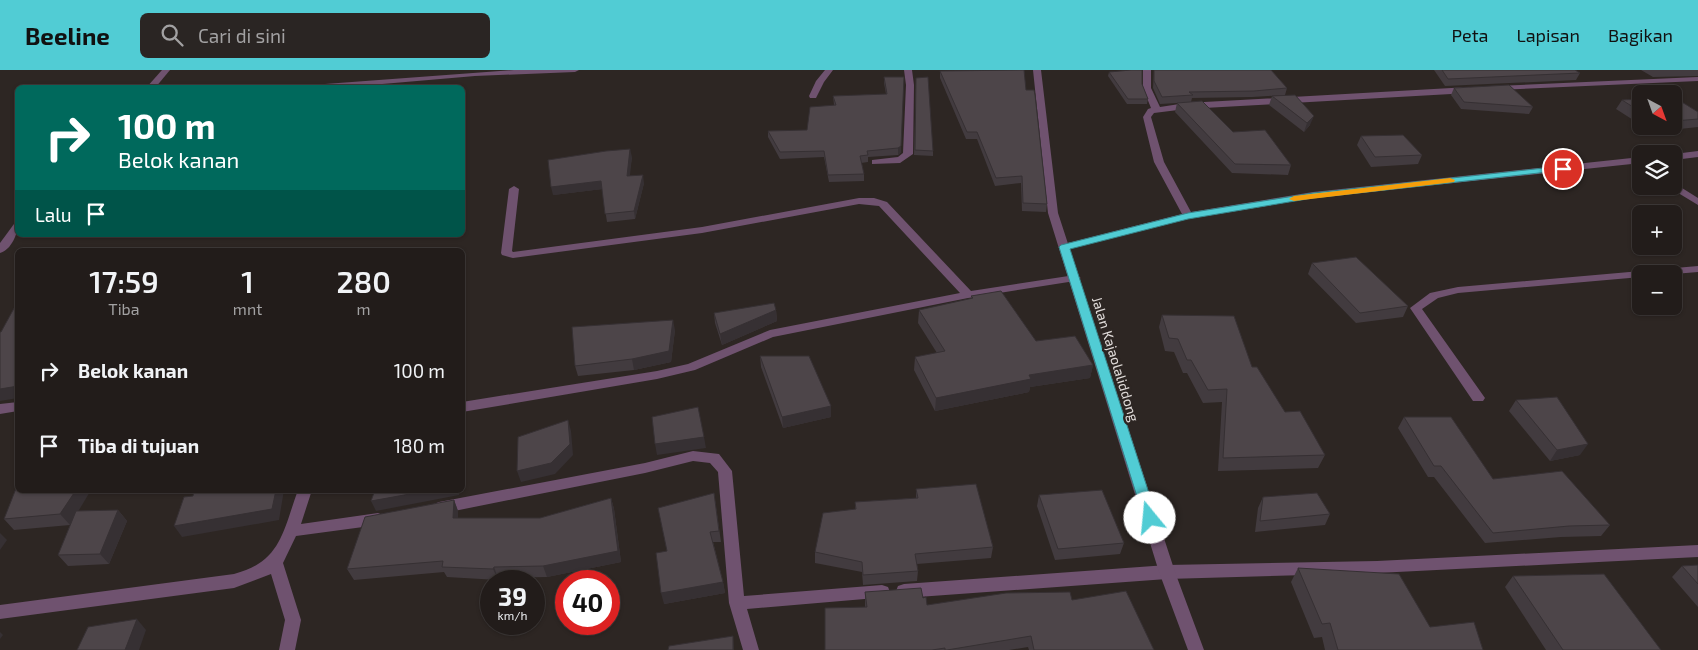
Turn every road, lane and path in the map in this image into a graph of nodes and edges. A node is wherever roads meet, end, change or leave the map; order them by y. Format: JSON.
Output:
{"nodes":[{"id":1,"x":166,"y":70,"type":"edge"},
{"id":2,"x":575,"y":70,"type":"edge"},
{"id":3,"x":829,"y":70,"type":"edge"},
{"id":4,"x":908,"y":70,"type":"edge"},
{"id":5,"x":1037,"y":70,"type":"edge"},
{"id":6,"x":1147,"y":70,"type":"edge"},
{"id":7,"x":1698,"y":79,"type":"edge"},
{"id":8,"x":153,"y":85,"type":"edge"},
{"id":9,"x":336,"y":85,"type":"edge"},
{"id":10,"x":1484,"y":89,"type":"edge"},
{"id":11,"x":1474,"y":90,"type":"edge"},
{"id":12,"x":813,"y":96,"type":"dead end"},
{"id":13,"x":1156,"y":109,"type":"junction"},
{"id":14,"x":1698,"y":154,"type":"edge"},
{"id":15,"x":1682,"y":156,"type":"edge"},
{"id":16,"x":875,"y":162,"type":"dead end"},
{"id":17,"x":1632,"y":164,"type":"edge"},
{"id":18,"x":514,"y":189,"type":"dead end"},
{"id":19,"x":1682,"y":192,"type":"edge"},
{"id":20,"x":1698,"y":202,"type":"edge"},
{"id":21,"x":1188,"y":216,"type":"junction"},
{"id":22,"x":15,"y":230,"type":"edge"},
{"id":23,"x":1064,"y":247,"type":"junction"},
{"id":24,"x":0,"y":250,"type":"edge"},
{"id":25,"x":1698,"y":269,"type":"edge"},
{"id":26,"x":1075,"y":278,"type":"junction"},
{"id":27,"x":968,"y":295,"type":"junction"},
{"id":28,"x":1478,"y":398,"type":"dead end"},
{"id":29,"x":15,"y":406,"type":"edge"},
{"id":30,"x":465,"y":407,"type":"edge"},
{"id":31,"x":0,"y":409,"type":"edge"},
{"id":32,"x":304,"y":493,"type":"edge"},
{"id":33,"x":427,"y":510,"type":"edge"},
{"id":34,"x":388,"y":517,"type":"edge"},
{"id":35,"x":291,"y":531,"type":"junction"},
{"id":36,"x":1698,"y":550,"type":"edge"},
{"id":37,"x":274,"y":563,"type":"junction"},
{"id":38,"x":1167,"y":572,"type":"junction"},
{"id":39,"x":737,"y":603,"type":"junction"},
{"id":40,"x":0,"y":612,"type":"edge"},
{"id":41,"x":286,"y":650,"type":"edge"},
{"id":42,"x":751,"y":650,"type":"edge"},
{"id":43,"x":1196,"y":650,"type":"edge"}],
"edges":[{"from":1,"to":8,"type":"street"},
{"from":2,"to":9,"type":"street"},
{"from":3,"to":12,"type":"street"},
{"from":4,"to":16,"type":"street"},
{"from":5,"to":23,"type":"street","name":"Jalan Kajaolaliddong"},
{"from":6,"to":13,"type":"street"},
{"from":7,"to":10,"type":"street"},
{"from":11,"to":13,"type":"street"},
{"from":13,"to":21,"type":"street"},
{"from":14,"to":15,"type":"street"},
{"from":17,"to":21,"type":"street"},
{"from":18,"to":27,"type":"street"},
{"from":19,"to":20,"type":"street"},
{"from":21,"to":23,"type":"street"},
{"from":22,"to":24,"type":"street"},
{"from":23,"to":26,"type":"street","name":"Jalan Kajaolaliddong"},
{"from":25,"to":28,"type":"street"},
{"from":26,"to":27,"type":"street"},
{"from":26,"to":38,"type":"street","name":"Jalan Kajaolaliddong"},
{"from":27,"to":30,"type":"street"},
{"from":29,"to":31,"type":"street"},
{"from":32,"to":35,"type":"street"},
{"from":33,"to":39,"type":"street"},
{"from":34,"to":35,"type":"street"},
{"from":35,"to":37,"type":"street"},
{"from":36,"to":38,"type":"street"},
{"from":37,"to":40,"type":"street"},
{"from":37,"to":41,"type":"street"},
{"from":38,"to":39,"type":"street"},
{"from":38,"to":43,"type":"street","name":"Jalan Kajaolaliddong"},
{"from":39,"to":42,"type":"street"}]}
